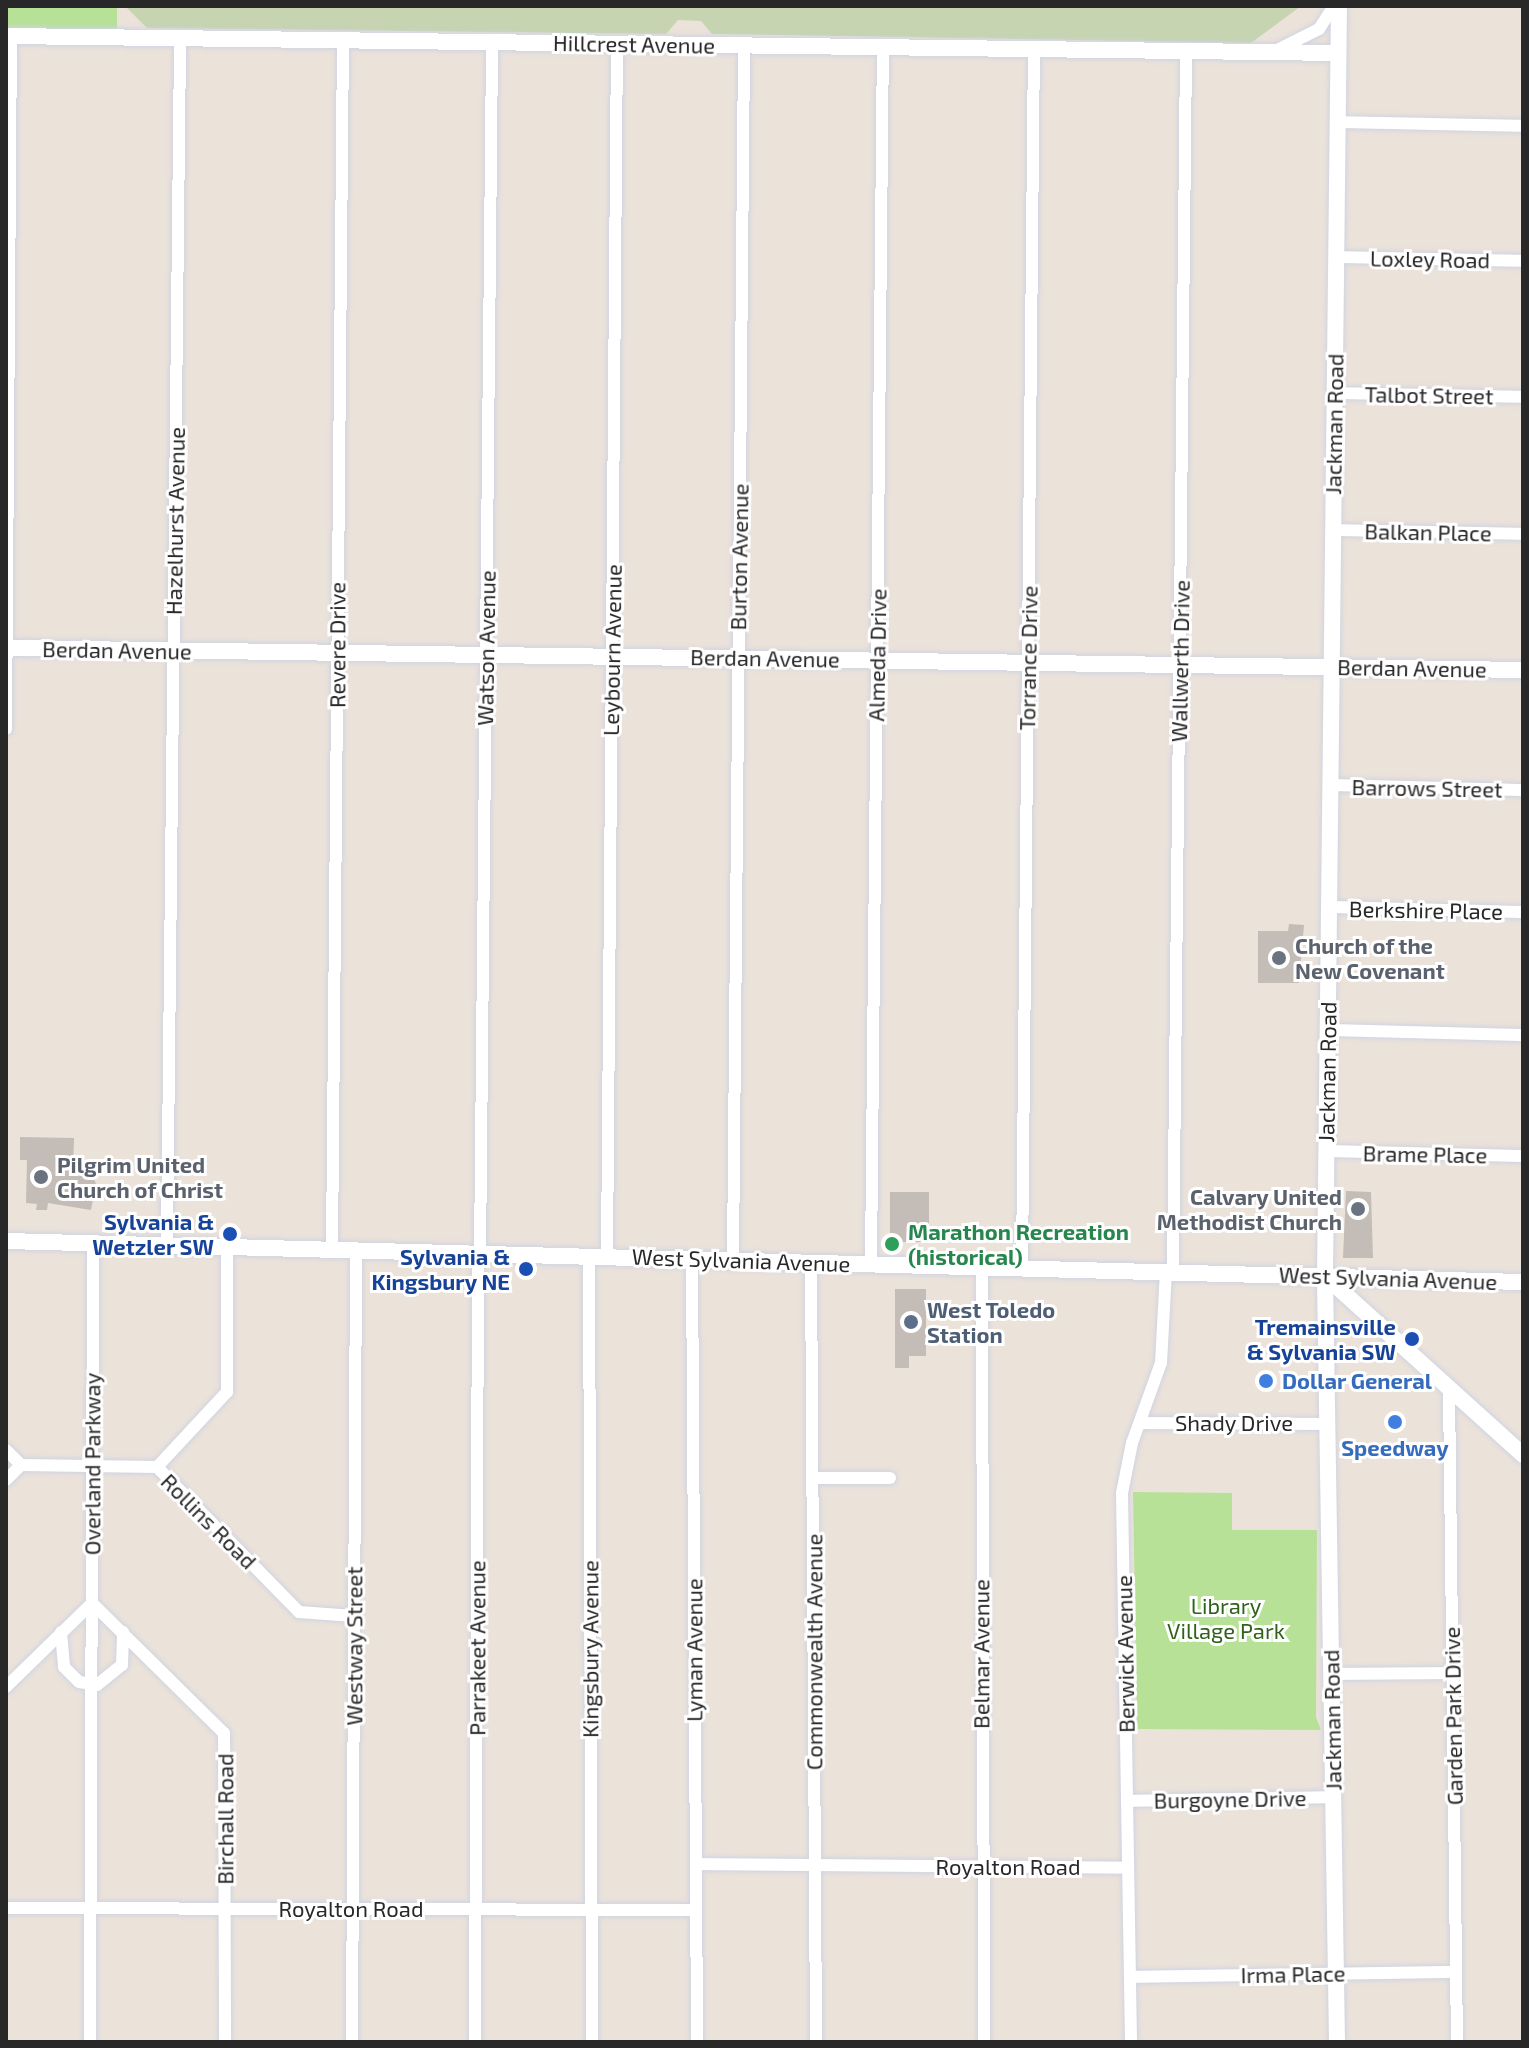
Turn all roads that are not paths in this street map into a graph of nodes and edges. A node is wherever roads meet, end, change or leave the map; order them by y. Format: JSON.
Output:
{"nodes":[{"id":1,"x":1336,"y":6,"type":"edge"},
{"id":2,"x":8,"y":36,"type":"edge"},
{"id":3,"x":180,"y":38,"type":"junction"},
{"id":4,"x":343,"y":40,"type":"junction"},
{"id":5,"x":492,"y":42,"type":"junction"},
{"id":6,"x":617,"y":44,"type":"junction"},
{"id":7,"x":744,"y":45,"type":"junction"},
{"id":8,"x":883,"y":47,"type":"junction"},
{"id":9,"x":1034,"y":49,"type":"junction"},
{"id":10,"x":1186,"y":51,"type":"junction"},
{"id":11,"x":1263,"y":52,"type":"junction"},
{"id":12,"x":1338,"y":53,"type":"junction"},
{"id":13,"x":1337,"y":122,"type":"junction"},
{"id":14,"x":1523,"y":126,"type":"edge"},
{"id":15,"x":1336,"y":257,"type":"junction"},
{"id":16,"x":1523,"y":261,"type":"edge"},
{"id":17,"x":1335,"y":393,"type":"junction"},
{"id":18,"x":1523,"y":397,"type":"edge"},
{"id":19,"x":1333,"y":530,"type":"junction"},
{"id":20,"x":1523,"y":534,"type":"edge"},
{"id":21,"x":6,"y":648,"type":"edge"},
{"id":22,"x":173,"y":650,"type":"junction"},
{"id":23,"x":337,"y":653,"type":"junction"},
{"id":24,"x":485,"y":655,"type":"junction"},
{"id":25,"x":612,"y":656,"type":"junction"},
{"id":26,"x":739,"y":658,"type":"junction"},
{"id":27,"x":877,"y":660,"type":"junction"},
{"id":28,"x":1028,"y":662,"type":"junction"},
{"id":29,"x":1180,"y":664,"type":"junction"},
{"id":30,"x":1332,"y":666,"type":"junction"},
{"id":31,"x":1523,"y":670,"type":"edge"},
{"id":32,"x":6,"y":729,"type":"edge"},
{"id":33,"x":1330,"y":785,"type":"junction"},
{"id":34,"x":1523,"y":790,"type":"edge"},
{"id":35,"x":1329,"y":907,"type":"junction"},
{"id":36,"x":1523,"y":912,"type":"edge"},
{"id":37,"x":1328,"y":1030,"type":"junction"},
{"id":38,"x":1523,"y":1035,"type":"edge"},
{"id":39,"x":1326,"y":1151,"type":"junction"},
{"id":40,"x":1523,"y":1156,"type":"edge"},
{"id":41,"x":6,"y":1241,"type":"edge"},
{"id":42,"x":93,"y":1243,"type":"junction"},
{"id":43,"x":167,"y":1245,"type":"junction"},
{"id":44,"x":227,"y":1246,"type":"junction"},
{"id":45,"x":332,"y":1249,"type":"junction"},
{"id":46,"x":356,"y":1250,"type":"junction"},
{"id":47,"x":479,"y":1254,"type":"junction"},
{"id":48,"x":589,"y":1256,"type":"junction"},
{"id":49,"x":607,"y":1256,"type":"junction"},
{"id":50,"x":692,"y":1259,"type":"junction"},
{"id":51,"x":733,"y":1260,"type":"junction"},
{"id":52,"x":811,"y":1262,"type":"junction"},
{"id":53,"x":871,"y":1264,"type":"junction"},
{"id":54,"x":982,"y":1267,"type":"junction"},
{"id":55,"x":1022,"y":1268,"type":"junction"},
{"id":56,"x":1170,"y":1272,"type":"junction"},
{"id":57,"x":1325,"y":1276,"type":"junction"},
{"id":58,"x":1523,"y":1282,"type":"edge"},
{"id":59,"x":1449,"y":1390,"type":"junction"},
{"id":60,"x":1140,"y":1423,"type":"junction"},
{"id":61,"x":1327,"y":1424,"type":"junction"},
{"id":62,"x":6,"y":1450,"type":"edge"},
{"id":63,"x":1523,"y":1455,"type":"edge"},
{"id":64,"x":21,"y":1465,"type":"junction"},
{"id":65,"x":92,"y":1466,"type":"junction"},
{"id":66,"x":157,"y":1467,"type":"junction"},
{"id":67,"x":813,"y":1478,"type":"junction"},
{"id":68,"x":890,"y":1478,"type":"dead end"},
{"id":69,"x":6,"y":1480,"type":"edge"},
{"id":70,"x":92,"y":1603,"type":"junction"},
{"id":71,"x":354,"y":1616,"type":"junction"},
{"id":72,"x":61,"y":1632,"type":"junction"},
{"id":73,"x":123,"y":1632,"type":"junction"},
{"id":74,"x":1452,"y":1673,"type":"junction"},
{"id":75,"x":1331,"y":1674,"type":"junction"},
{"id":76,"x":92,"y":1685,"type":"junction"},
{"id":77,"x":6,"y":1687,"type":"edge"},
{"id":78,"x":1333,"y":1797,"type":"junction"},
{"id":79,"x":1127,"y":1801,"type":"junction"},
{"id":80,"x":696,"y":1864,"type":"junction"},
{"id":81,"x":814,"y":1865,"type":"junction"},
{"id":82,"x":983,"y":1867,"type":"junction"},
{"id":83,"x":1128,"y":1868,"type":"junction"},
{"id":84,"x":6,"y":1908,"type":"edge"},
{"id":85,"x":90,"y":1908,"type":"junction"},
{"id":86,"x":225,"y":1908,"type":"junction"},
{"id":87,"x":353,"y":1909,"type":"junction"},
{"id":88,"x":476,"y":1909,"type":"junction"},
{"id":89,"x":591,"y":1910,"type":"junction"},
{"id":90,"x":696,"y":1910,"type":"junction"},
{"id":91,"x":1456,"y":1972,"type":"junction"},
{"id":92,"x":1336,"y":1973,"type":"junction"},
{"id":93,"x":1130,"y":1977,"type":"junction"},
{"id":94,"x":90,"y":2042,"type":"edge"},
{"id":95,"x":225,"y":2042,"type":"edge"},
{"id":96,"x":352,"y":2042,"type":"edge"},
{"id":97,"x":475,"y":2042,"type":"edge"},
{"id":98,"x":592,"y":2042,"type":"edge"},
{"id":99,"x":697,"y":2042,"type":"edge"},
{"id":100,"x":816,"y":2042,"type":"edge"},
{"id":101,"x":984,"y":2042,"type":"edge"},
{"id":102,"x":1131,"y":2042,"type":"edge"},
{"id":103,"x":1337,"y":2042,"type":"edge"},
{"id":104,"x":1457,"y":2042,"type":"edge"}],
"edges":[{"from":1,"to":11,"type":"street","name":"Hillcrest Avenue"},
{"from":1,"to":12,"type":"street","name":"Jackman Road"},
{"from":2,"to":3,"type":"street","name":"Hillcrest Avenue"},
{"from":2,"to":21,"type":"street"},
{"from":3,"to":4,"type":"street","name":"Hillcrest Avenue"},
{"from":3,"to":22,"type":"street","name":"Hazelhurst Avenue"},
{"from":4,"to":5,"type":"street","name":"Hillcrest Avenue"},
{"from":4,"to":23,"type":"street","name":"Revere Drive"},
{"from":5,"to":6,"type":"street","name":"Hillcrest Avenue"},
{"from":5,"to":24,"type":"street","name":"Watson Avenue"},
{"from":6,"to":7,"type":"street","name":"Hillcrest Avenue"},
{"from":6,"to":25,"type":"street","name":"Leybourn Avenue"},
{"from":7,"to":8,"type":"street","name":"Hillcrest Avenue"},
{"from":7,"to":26,"type":"street","name":"Burton Avenue"},
{"from":8,"to":9,"type":"street","name":"Hillcrest Avenue"},
{"from":8,"to":27,"type":"street","name":"Almeda Drive"},
{"from":9,"to":10,"type":"street","name":"Hillcrest Avenue"},
{"from":9,"to":28,"type":"street","name":"Torrance Drive"},
{"from":10,"to":11,"type":"street","name":"Hillcrest Avenue"},
{"from":10,"to":29,"type":"street","name":"Wallwerth Drive"},
{"from":11,"to":12,"type":"street","name":"Hillcrest Avenue"},
{"from":12,"to":13,"type":"street","name":"Jackman Road"},
{"from":13,"to":14,"type":"street"},
{"from":13,"to":15,"type":"street","name":"Jackman Road"},
{"from":15,"to":16,"type":"street","name":"Loxley Road"},
{"from":15,"to":17,"type":"street","name":"Jackman Road"},
{"from":17,"to":18,"type":"street","name":"Talbot Street"},
{"from":17,"to":19,"type":"street","name":"Jackman Road"},
{"from":19,"to":20,"type":"street","name":"Balkan Place"},
{"from":19,"to":30,"type":"street","name":"Jackman Road"},
{"from":21,"to":22,"type":"street","name":"Berdan Avenue"},
{"from":21,"to":32,"type":"street"},
{"from":22,"to":23,"type":"street","name":"Berdan Avenue"},
{"from":22,"to":43,"type":"street","name":"Hazelhurst Avenue"},
{"from":23,"to":24,"type":"street","name":"Berdan Avenue"},
{"from":23,"to":45,"type":"street","name":"Revere Drive"},
{"from":24,"to":25,"type":"street","name":"Berdan Avenue"},
{"from":24,"to":47,"type":"street","name":"Watson Avenue"},
{"from":25,"to":26,"type":"street","name":"Berdan Avenue"},
{"from":25,"to":49,"type":"street","name":"Leybourn Avenue"},
{"from":26,"to":27,"type":"street","name":"Berdan Avenue"},
{"from":26,"to":51,"type":"street","name":"Burton Avenue"},
{"from":27,"to":28,"type":"street","name":"Berdan Avenue"},
{"from":27,"to":53,"type":"street","name":"Almeda Drive"},
{"from":28,"to":29,"type":"street","name":"Berdan Avenue"},
{"from":28,"to":55,"type":"street","name":"Torrance Drive"},
{"from":29,"to":30,"type":"street","name":"Berdan Avenue"},
{"from":29,"to":56,"type":"street","name":"Wallwerth Drive"},
{"from":30,"to":31,"type":"street","name":"Berdan Avenue"},
{"from":30,"to":33,"type":"street","name":"Jackman Road"},
{"from":33,"to":34,"type":"street","name":"Barrows Street"},
{"from":33,"to":35,"type":"street","name":"Jackman Road"},
{"from":35,"to":36,"type":"street","name":"Berkshire Place"},
{"from":35,"to":37,"type":"street","name":"Jackman Road"},
{"from":37,"to":38,"type":"street"},
{"from":37,"to":39,"type":"street","name":"Jackman Road"},
{"from":39,"to":40,"type":"street","name":"Brame Place"},
{"from":39,"to":57,"type":"street","name":"Jackman Road"},
{"from":41,"to":42,"type":"street","name":"West Sylvania Avenue"},
{"from":42,"to":43,"type":"street","name":"West Sylvania Avenue"},
{"from":42,"to":65,"type":"street","name":"Overland Parkway"},
{"from":43,"to":44,"type":"street","name":"West Sylvania Avenue"},
{"from":44,"to":45,"type":"street","name":"West Sylvania Avenue"},
{"from":44,"to":66,"type":"street"},
{"from":45,"to":46,"type":"street","name":"West Sylvania Avenue"},
{"from":46,"to":47,"type":"street","name":"West Sylvania Avenue"},
{"from":46,"to":71,"type":"street","name":"Westway Street"},
{"from":47,"to":48,"type":"street","name":"West Sylvania Avenue"},
{"from":47,"to":88,"type":"street","name":"Parrakeet Avenue"},
{"from":48,"to":49,"type":"street","name":"West Sylvania Avenue"},
{"from":48,"to":89,"type":"street","name":"Kingsbury Avenue"},
{"from":49,"to":50,"type":"street","name":"West Sylvania Avenue"},
{"from":50,"to":51,"type":"street","name":"West Sylvania Avenue"},
{"from":50,"to":80,"type":"street","name":"Lyman Avenue"},
{"from":51,"to":52,"type":"street","name":"West Sylvania Avenue"},
{"from":52,"to":53,"type":"street","name":"West Sylvania Avenue"},
{"from":52,"to":67,"type":"street","name":"Commonwealth Avenue"},
{"from":53,"to":54,"type":"street","name":"West Sylvania Avenue"},
{"from":54,"to":55,"type":"street","name":"West Sylvania Avenue"},
{"from":54,"to":82,"type":"street","name":"Belmar Avenue"},
{"from":55,"to":56,"type":"street","name":"West Sylvania Avenue"},
{"from":56,"to":57,"type":"street","name":"West Sylvania Avenue"},
{"from":56,"to":60,"type":"street","name":"Berwick Avenue"},
{"from":57,"to":58,"type":"street","name":"West Sylvania Avenue"},
{"from":57,"to":59,"type":"street"},
{"from":57,"to":61,"type":"street","name":"Jackman Road"},
{"from":59,"to":63,"type":"street"},
{"from":59,"to":74,"type":"street","name":"Garden Park Drive"},
{"from":60,"to":61,"type":"street","name":"Shady Drive"},
{"from":60,"to":79,"type":"street","name":"Berwick Avenue"},
{"from":61,"to":75,"type":"street","name":"Jackman Road"},
{"from":62,"to":64,"type":"street"},
{"from":64,"to":65,"type":"street","name":"Rollins Road"},
{"from":64,"to":69,"type":"street"},
{"from":65,"to":66,"type":"street","name":"Rollins Road"},
{"from":65,"to":70,"type":"street","name":"Overland Parkway"},
{"from":66,"to":71,"type":"street","name":"Rollins Road"},
{"from":67,"to":68,"type":"street"},
{"from":67,"to":81,"type":"street","name":"Commonwealth Avenue"},
{"from":70,"to":72,"type":"street"},
{"from":70,"to":73,"type":"street","name":"Birchall Road"},
{"from":70,"to":76,"type":"street","name":"Overland Parkway"},
{"from":71,"to":87,"type":"street","name":"Westway Street"},
{"from":72,"to":76,"type":"street"},
{"from":72,"to":77,"type":"street"},
{"from":73,"to":76,"type":"street"},
{"from":73,"to":86,"type":"street","name":"Birchall Road"},
{"from":74,"to":75,"type":"street"},
{"from":74,"to":91,"type":"street","name":"Garden Park Drive"},
{"from":75,"to":78,"type":"street","name":"Jackman Road"},
{"from":76,"to":85,"type":"street","name":"Overland Parkway"},
{"from":78,"to":79,"type":"street","name":"Burgoyne Drive"},
{"from":78,"to":92,"type":"street","name":"Jackman Road"},
{"from":79,"to":83,"type":"street","name":"Berwick Avenue"},
{"from":80,"to":81,"type":"street","name":"Royalton Road"},
{"from":80,"to":90,"type":"street","name":"Lyman Avenue"},
{"from":81,"to":82,"type":"street","name":"Royalton Road"},
{"from":81,"to":100,"type":"street","name":"Commonwealth Avenue"},
{"from":82,"to":83,"type":"street","name":"Royalton Road"},
{"from":82,"to":101,"type":"street","name":"Belmar Avenue"},
{"from":83,"to":93,"type":"street","name":"Berwick Avenue"},
{"from":84,"to":85,"type":"street","name":"Royalton Road"},
{"from":85,"to":86,"type":"street","name":"Royalton Road"},
{"from":85,"to":94,"type":"street","name":"Overland Parkway"},
{"from":86,"to":87,"type":"street","name":"Royalton Road"},
{"from":86,"to":95,"type":"street","name":"Birchall Road"},
{"from":87,"to":88,"type":"street","name":"Royalton Road"},
{"from":87,"to":96,"type":"street","name":"Westway Street"},
{"from":88,"to":89,"type":"street","name":"Royalton Road"},
{"from":88,"to":97,"type":"street","name":"Parrakeet Avenue"},
{"from":89,"to":90,"type":"street","name":"Royalton Road"},
{"from":89,"to":98,"type":"street","name":"Kingsbury Avenue"},
{"from":90,"to":99,"type":"street","name":"Lyman Avenue"},
{"from":91,"to":92,"type":"street","name":"Irma Place"},
{"from":91,"to":104,"type":"street","name":"Garden Park Drive"},
{"from":92,"to":93,"type":"street","name":"Irma Place"},
{"from":92,"to":103,"type":"street","name":"Jackman Road"},
{"from":93,"to":102,"type":"street","name":"Berwick Avenue"}]}
